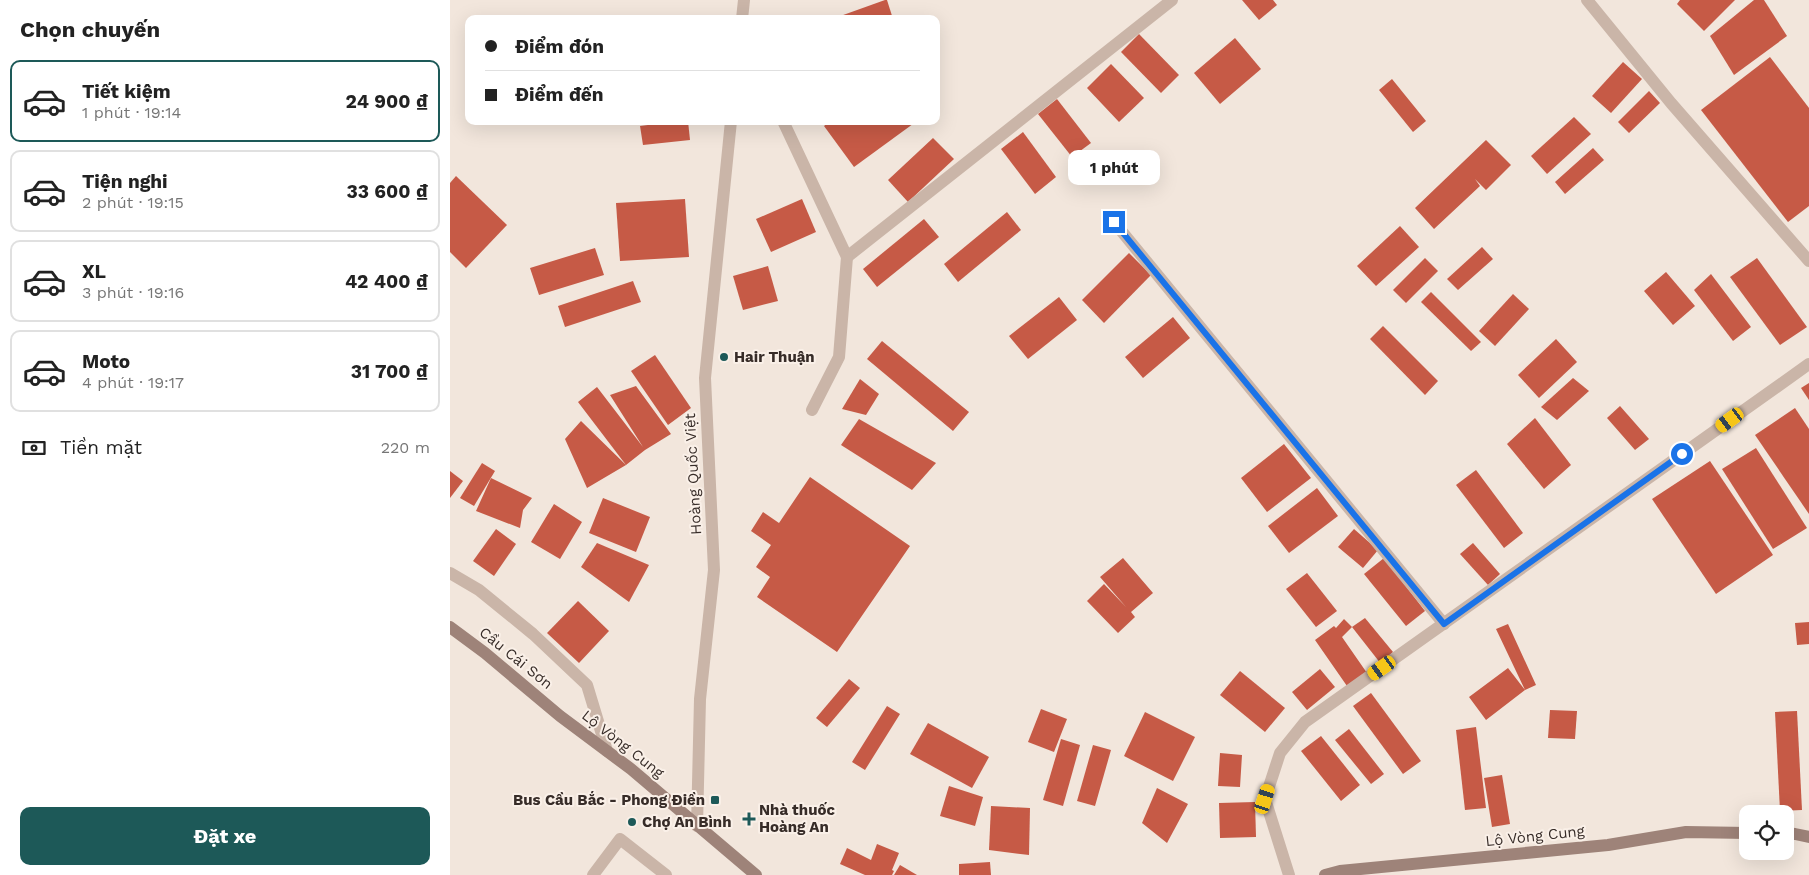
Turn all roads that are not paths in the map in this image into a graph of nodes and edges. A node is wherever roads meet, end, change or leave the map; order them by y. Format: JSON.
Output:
{"nodes":[{"id":1,"x":744,"y":0,"type":"edge"},
{"id":2,"x":1172,"y":0,"type":"edge"},
{"id":3,"x":1588,"y":0,"type":"edge"},
{"id":4,"x":742,"y":15,"type":"edge"},
{"id":5,"x":731,"y":125,"type":"edge"},
{"id":6,"x":785,"y":125,"type":"edge"},
{"id":7,"x":1114,"y":222,"type":"dead end"},
{"id":8,"x":847,"y":257,"type":"junction"},
{"id":9,"x":1809,"y":261,"type":"edge"},
{"id":10,"x":1809,"y":364,"type":"edge"},
{"id":11,"x":812,"y":410,"type":"dead end"},
{"id":12,"x":450,"y":573,"type":"edge"},
{"id":13,"x":1444,"y":624,"type":"junction"},
{"id":14,"x":450,"y":627,"type":"edge"},
{"id":15,"x":560,"y":716,"type":"joint"},
{"id":16,"x":606,"y":751,"type":"junction"},
{"id":17,"x":697,"y":826,"type":"junction"},
{"id":18,"x":1739,"y":833,"type":"edge"},
{"id":19,"x":1794,"y":834,"type":"edge"},
{"id":20,"x":1809,"y":837,"type":"edge"},
{"id":21,"x":593,"y":875,"type":"edge"},
{"id":22,"x":666,"y":875,"type":"edge"},
{"id":23,"x":756,"y":875,"type":"edge"},
{"id":24,"x":1289,"y":875,"type":"edge"},
{"id":25,"x":1325,"y":875,"type":"edge"}],
"edges":[{"from":1,"to":4,"type":"street"},
{"from":2,"to":8,"type":"street"},
{"from":3,"to":9,"type":"street"},
{"from":5,"to":17,"type":"street","name":"Hoàng Quốc Việt"},
{"from":6,"to":8,"type":"street"},
{"from":7,"to":13,"type":"street"},
{"from":8,"to":11,"type":"street"},
{"from":10,"to":13,"type":"street"},
{"from":12,"to":16,"type":"street"},
{"from":13,"to":24,"type":"street"},
{"from":14,"to":15,"type":"main road","name":"Cầu Cái Sơn"},
{"from":15,"to":16,"type":"main road","name":"Lộ Vòng Cung"},
{"from":16,"to":17,"type":"main road","name":"Lộ Vòng Cung"},
{"from":17,"to":23,"type":"main road","name":"Lộ Vòng Cung"},
{"from":18,"to":25,"type":"main road","name":"Lộ Vòng Cung"},
{"from":19,"to":20,"type":"main road"},
{"from":21,"to":22,"type":"street"}]}
